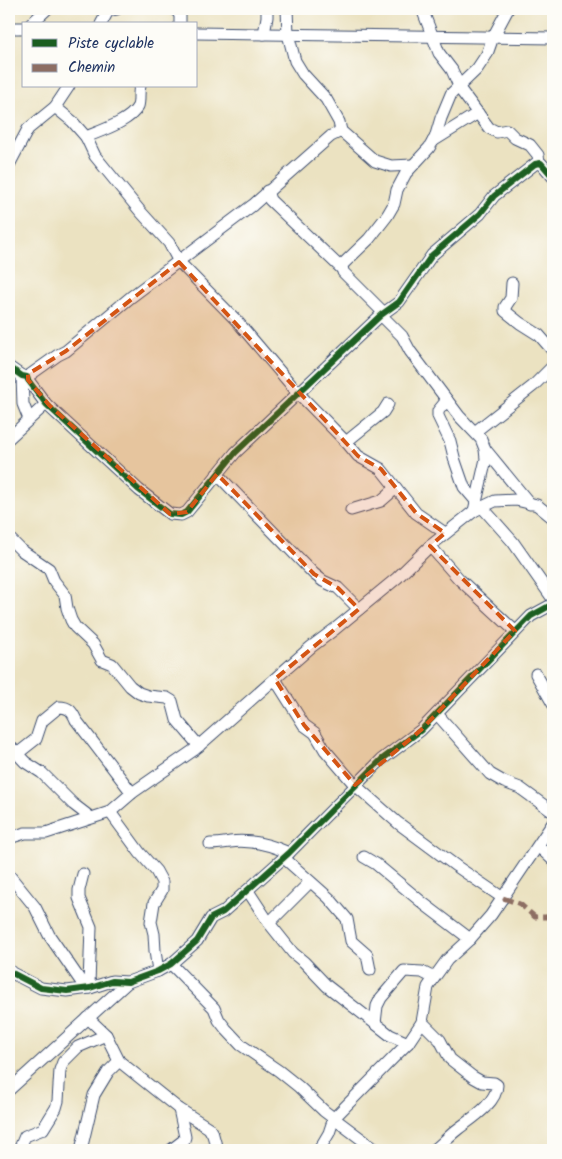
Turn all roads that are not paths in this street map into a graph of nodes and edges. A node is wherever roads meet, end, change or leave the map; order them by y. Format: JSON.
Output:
{"nodes":[{"id":1,"x":47,"y":9,"type":"edge"},
{"id":2,"x":111,"y":9,"type":"edge"},
{"id":3,"x":175,"y":9,"type":"edge"},
{"id":4,"x":267,"y":9,"type":"edge"},
{"id":5,"x":287,"y":9,"type":"edge"},
{"id":6,"x":422,"y":9,"type":"edge"},
{"id":7,"x":508,"y":9,"type":"edge"},
{"id":8,"x":33,"y":22,"type":"edge"},
{"id":9,"x":102,"y":22,"type":"edge"},
{"id":10,"x":110,"y":22,"type":"edge"},
{"id":11,"x":180,"y":22,"type":"edge"},
{"id":12,"x":9,"y":28,"type":"edge"},
{"id":13,"x":22,"y":28,"type":"edge"},
{"id":14,"x":198,"y":33,"type":"edge"},
{"id":15,"x":264,"y":34,"type":"junction"},
{"id":16,"x":288,"y":34,"type":"junction"},
{"id":17,"x":432,"y":36,"type":"junction"},
{"id":18,"x":493,"y":37,"type":"junction"},
{"id":19,"x":553,"y":38,"type":"edge"},
{"id":20,"x":459,"y":87,"type":"junction"},
{"id":21,"x":68,"y":88,"type":"edge"},
{"id":22,"x":140,"y":88,"type":"edge"},
{"id":23,"x":55,"y":107,"type":"junction"},
{"id":24,"x":478,"y":113,"type":"junction"},
{"id":25,"x":341,"y":131,"type":"junction"},
{"id":26,"x":86,"y":137,"type":"junction"},
{"id":27,"x":432,"y":142,"type":"junction"},
{"id":28,"x":539,"y":163,"type":"junction"},
{"id":29,"x":9,"y":165,"type":"edge"},
{"id":30,"x":413,"y":165,"type":"junction"},
{"id":31,"x":553,"y":177,"type":"edge"},
{"id":32,"x":269,"y":196,"type":"junction"},
{"id":33,"x":169,"y":243,"type":"junction"},
{"id":34,"x":199,"y":247,"type":"junction"},
{"id":35,"x":179,"y":262,"type":"junction"},
{"id":36,"x":341,"y":268,"type":"junction"},
{"id":37,"x":512,"y":283,"type":"dead end"},
{"id":38,"x":385,"y":315,"type":"junction"},
{"id":39,"x":553,"y":351,"type":"edge"},
{"id":40,"x":553,"y":366,"type":"edge"},
{"id":41,"x":9,"y":367,"type":"edge"},
{"id":42,"x":24,"y":377,"type":"junction"},
{"id":43,"x":298,"y":393,"type":"junction"},
{"id":44,"x":447,"y":400,"type":"junction"},
{"id":45,"x":46,"y":404,"type":"junction"},
{"id":46,"x":388,"y":404,"type":"dead end"},
{"id":47,"x":29,"y":419,"type":"junction"},
{"id":48,"x":476,"y":431,"type":"junction"},
{"id":49,"x":9,"y":438,"type":"edge"},
{"id":50,"x":346,"y":442,"type":"junction"},
{"id":51,"x":485,"y":449,"type":"junction"},
{"id":52,"x":217,"y":474,"type":"junction"},
{"id":53,"x":396,"y":488,"type":"junction"},
{"id":54,"x":530,"y":504,"type":"junction"},
{"id":55,"x":478,"y":506,"type":"junction"},
{"id":56,"x":351,"y":510,"type":"dead end"},
{"id":57,"x":553,"y":518,"type":"edge"},
{"id":58,"x":445,"y":533,"type":"junction"},
{"id":59,"x":9,"y":538,"type":"edge"},
{"id":60,"x":430,"y":546,"type":"junction"},
{"id":61,"x":553,"y":598,"type":"edge"},
{"id":62,"x":553,"y":604,"type":"edge"},
{"id":63,"x":359,"y":609,"type":"junction"},
{"id":64,"x":515,"y":631,"type":"junction"},
{"id":65,"x":536,"y":674,"type":"dead end"},
{"id":66,"x":275,"y":679,"type":"junction"},
{"id":67,"x":553,"y":704,"type":"edge"},
{"id":68,"x":437,"y":714,"type":"junction"},
{"id":69,"x":9,"y":745,"type":"edge"},
{"id":70,"x":199,"y":746,"type":"junction"},
{"id":71,"x":17,"y":754,"type":"junction"},
{"id":72,"x":355,"y":785,"type":"junction"},
{"id":73,"x":132,"y":793,"type":"junction"},
{"id":74,"x":552,"y":808,"type":"edge"},
{"id":75,"x":110,"y":812,"type":"junction"},
{"id":76,"x":90,"y":817,"type":"junction"},
{"id":77,"x":553,"y":823,"type":"edge"},
{"id":78,"x":9,"y":838,"type":"edge"},
{"id":79,"x":210,"y":844,"type":"dead end"},
{"id":80,"x":539,"y":847,"type":"junction"},
{"id":81,"x":286,"y":856,"type":"junction"},
{"id":82,"x":364,"y":857,"type":"dead end"},
{"id":83,"x":552,"y":857,"type":"edge"},
{"id":84,"x":83,"y":874,"type":"dead end"},
{"id":85,"x":9,"y":876,"type":"edge"},
{"id":86,"x":310,"y":882,"type":"junction"},
{"id":87,"x":248,"y":891,"type":"junction"},
{"id":88,"x":503,"y":898,"type":"junction"},
{"id":89,"x":269,"y":923,"type":"junction"},
{"id":90,"x":470,"y":939,"type":"junction"},
{"id":91,"x":171,"y":964,"type":"junction"},
{"id":92,"x":9,"y":970,"type":"edge"},
{"id":93,"x":370,"y":970,"type":"dead end"},
{"id":94,"x":158,"y":971,"type":"junction"},
{"id":95,"x":434,"y":978,"type":"junction"},
{"id":96,"x":128,"y":982,"type":"junction"},
{"id":97,"x":90,"y":986,"type":"junction"},
{"id":98,"x":88,"y":1018,"type":"junction"},
{"id":99,"x":422,"y":1022,"type":"junction"},
{"id":100,"x":375,"y":1023,"type":"junction"},
{"id":101,"x":106,"y":1035,"type":"junction"},
{"id":102,"x":408,"y":1044,"type":"junction"},
{"id":103,"x":119,"y":1061,"type":"junction"},
{"id":104,"x":9,"y":1090,"type":"edge"},
{"id":105,"x":179,"y":1109,"type":"junction"},
{"id":106,"x":334,"y":1118,"type":"junction"},
{"id":107,"x":19,"y":1150,"type":"edge"},
{"id":108,"x":81,"y":1150,"type":"edge"},
{"id":109,"x":171,"y":1150,"type":"edge"},
{"id":110,"x":220,"y":1150,"type":"edge"},
{"id":111,"x":319,"y":1150,"type":"edge"},
{"id":112,"x":376,"y":1150,"type":"edge"},
{"id":113,"x":434,"y":1150,"type":"edge"}],
"edges":[{"from":1,"to":8,"type":"street"},
{"from":2,"to":9,"type":"street"},
{"from":2,"to":10,"type":"street"},
{"from":3,"to":11,"type":"street"},
{"from":4,"to":15,"type":"street"},
{"from":5,"to":16,"type":"street"},
{"from":6,"to":17,"type":"street"},
{"from":7,"to":18,"type":"street"},
{"from":12,"to":13,"type":"street"},
{"from":14,"to":15,"type":"street"},
{"from":15,"to":16,"type":"street"},
{"from":16,"to":17,"type":"street"},
{"from":16,"to":25,"type":"street"},
{"from":17,"to":18,"type":"street"},
{"from":17,"to":20,"type":"street"},
{"from":18,"to":19,"type":"street"},
{"from":18,"to":20,"type":"street"},
{"from":20,"to":24,"type":"street"},
{"from":20,"to":27,"type":"street"},
{"from":21,"to":23,"type":"street"},
{"from":22,"to":26,"type":"street"},
{"from":23,"to":26,"type":"street"},
{"from":23,"to":29,"type":"street"},
{"from":24,"to":27,"type":"street"},
{"from":24,"to":28,"type":"street"},
{"from":25,"to":30,"type":"street"},
{"from":25,"to":32,"type":"street"},
{"from":26,"to":33,"type":"street"},
{"from":27,"to":30,"type":"street"},
{"from":28,"to":31,"type":"street"},
{"from":28,"to":38,"type":"street"},
{"from":30,"to":36,"type":"street"},
{"from":32,"to":34,"type":"street"},
{"from":32,"to":36,"type":"street"},
{"from":33,"to":34,"type":"street"},
{"from":33,"to":35,"type":"street"},
{"from":34,"to":35,"type":"street"},
{"from":35,"to":42,"type":"street"},
{"from":35,"to":43,"type":"street"},
{"from":36,"to":38,"type":"street"},
{"from":37,"to":39,"type":"street"},
{"from":38,"to":43,"type":"street"},
{"from":38,"to":44,"type":"street"},
{"from":40,"to":48,"type":"street"},
{"from":41,"to":42,"type":"street"},
{"from":42,"to":45,"type":"street"},
{"from":42,"to":47,"type":"street"},
{"from":43,"to":50,"type":"street"},
{"from":43,"to":52,"type":"street"},
{"from":44,"to":48,"type":"street"},
{"from":44,"to":55,"type":"street"},
{"from":45,"to":47,"type":"street"},
{"from":45,"to":52,"type":"street"},
{"from":46,"to":50,"type":"street"},
{"from":47,"to":49,"type":"street"},
{"from":48,"to":51,"type":"street"},
{"from":50,"to":53,"type":"street"},
{"from":51,"to":54,"type":"street"},
{"from":51,"to":55,"type":"street"},
{"from":52,"to":63,"type":"street"},
{"from":53,"to":56,"type":"street"},
{"from":53,"to":58,"type":"street"},
{"from":54,"to":55,"type":"street"},
{"from":54,"to":57,"type":"street"},
{"from":55,"to":58,"type":"street"},
{"from":55,"to":61,"type":"street"},
{"from":58,"to":60,"type":"street"},
{"from":59,"to":70,"type":"street"},
{"from":60,"to":63,"type":"street"},
{"from":60,"to":64,"type":"street"},
{"from":62,"to":64,"type":"street"},
{"from":63,"to":66,"type":"street"},
{"from":64,"to":68,"type":"street"},
{"from":65,"to":67,"type":"street"},
{"from":66,"to":70,"type":"street"},
{"from":66,"to":72,"type":"street"},
{"from":68,"to":72,"type":"street"},
{"from":68,"to":74,"type":"street"},
{"from":69,"to":71,"type":"street"},
{"from":70,"to":73,"type":"street"},
{"from":71,"to":73,"type":"street"},
{"from":71,"to":76,"type":"street"},
{"from":72,"to":81,"type":"street"},
{"from":72,"to":88,"type":"street"},
{"from":73,"to":75,"type":"street"},
{"from":75,"to":76,"type":"street"},
{"from":75,"to":94,"type":"street"},
{"from":76,"to":78,"type":"street"},
{"from":77,"to":80,"type":"street"},
{"from":79,"to":81,"type":"street"},
{"from":80,"to":83,"type":"street"},
{"from":80,"to":88,"type":"street"},
{"from":81,"to":86,"type":"street"},
{"from":81,"to":87,"type":"street"},
{"from":82,"to":90,"type":"street"},
{"from":84,"to":97,"type":"street"},
{"from":85,"to":97,"type":"street"},
{"from":86,"to":89,"type":"street"},
{"from":86,"to":93,"type":"street"},
{"from":87,"to":89,"type":"street"},
{"from":87,"to":91,"type":"street"},
{"from":88,"to":90,"type":"street"},
{"from":89,"to":100,"type":"street"},
{"from":90,"to":95,"type":"street"},
{"from":91,"to":94,"type":"street"},
{"from":91,"to":106,"type":"street"},
{"from":92,"to":97,"type":"street"},
{"from":94,"to":96,"type":"street"},
{"from":95,"to":99,"type":"street"},
{"from":95,"to":100,"type":"street"},
{"from":96,"to":97,"type":"street"},
{"from":96,"to":98,"type":"street"},
{"from":98,"to":101,"type":"street"},
{"from":98,"to":104,"type":"street"},
{"from":99,"to":102,"type":"street"},
{"from":99,"to":113,"type":"street"},
{"from":100,"to":102,"type":"street"},
{"from":101,"to":103,"type":"street"},
{"from":101,"to":107,"type":"street"},
{"from":102,"to":106,"type":"street"},
{"from":103,"to":105,"type":"street"},
{"from":103,"to":108,"type":"street"},
{"from":105,"to":109,"type":"street"},
{"from":105,"to":110,"type":"street"},
{"from":106,"to":111,"type":"street"},
{"from":106,"to":112,"type":"street"}]}
